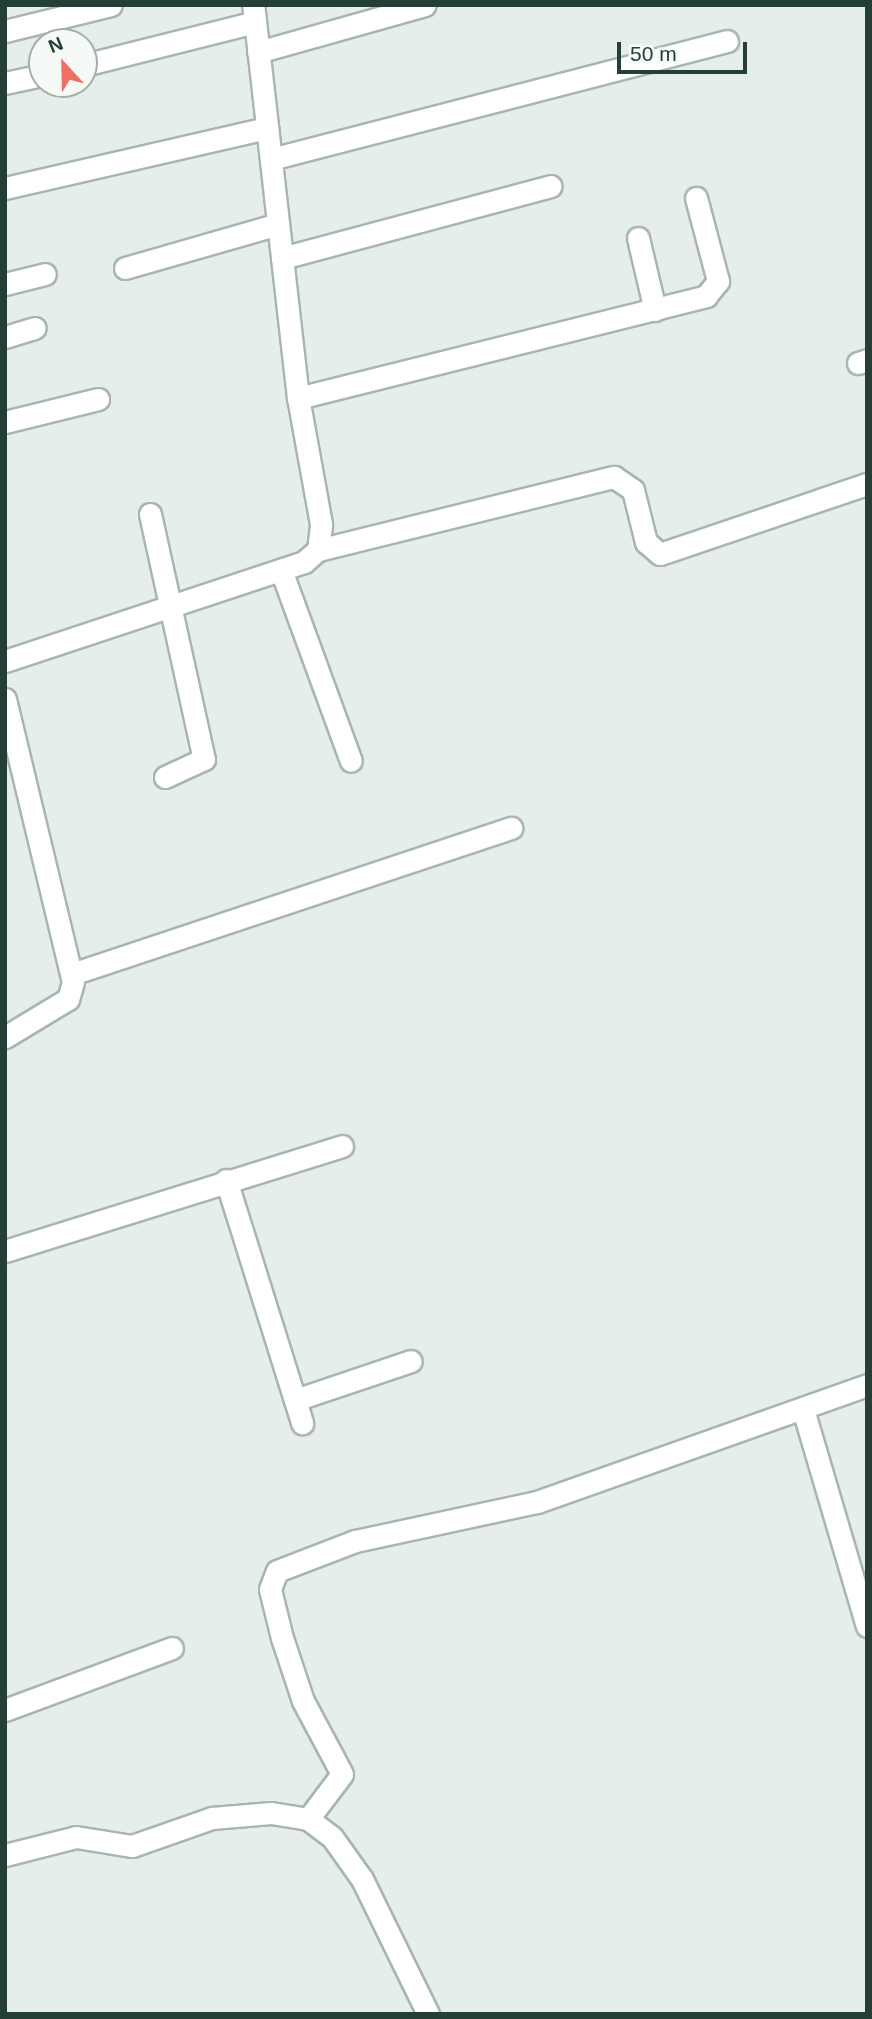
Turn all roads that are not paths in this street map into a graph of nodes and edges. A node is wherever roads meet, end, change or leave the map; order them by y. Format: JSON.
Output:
{"nodes":[{"id":1,"x":111,"y":5,"type":"edge"},
{"id":2,"x":425,"y":5,"type":"edge"},
{"id":3,"x":254,"y":14,"type":"edge"},
{"id":4,"x":5,"y":30,"type":"edge"},
{"id":5,"x":727,"y":41,"type":"dead end"},
{"id":6,"x":258,"y":52,"type":"junction"},
{"id":7,"x":98,"y":61,"type":"edge"},
{"id":8,"x":28,"y":78,"type":"edge"},
{"id":9,"x":5,"y":83,"type":"edge"},
{"id":10,"x":267,"y":128,"type":"junction"},
{"id":11,"x":271,"y":159,"type":"junction"},
{"id":12,"x":551,"y":186,"type":"dead end"},
{"id":13,"x":5,"y":188,"type":"edge"},
{"id":14,"x":695,"y":198,"type":"dead end"},
{"id":15,"x":278,"y":224,"type":"junction"},
{"id":16,"x":638,"y":238,"type":"dead end"},
{"id":17,"x":282,"y":258,"type":"junction"},
{"id":18,"x":125,"y":268,"type":"dead end"},
{"id":19,"x":45,"y":274,"type":"dead end"},
{"id":20,"x":5,"y":284,"type":"edge"},
{"id":21,"x":655,"y":310,"type":"junction"},
{"id":22,"x":35,"y":328,"type":"dead end"},
{"id":23,"x":5,"y":337,"type":"edge"},
{"id":24,"x":298,"y":398,"type":"junction"},
{"id":25,"x":98,"y":399,"type":"dead end"},
{"id":26,"x":5,"y":422,"type":"edge"},
{"id":27,"x":867,"y":484,"type":"edge"},
{"id":28,"x":150,"y":514,"type":"dead end"},
{"id":29,"x":318,"y":550,"type":"junction"},
{"id":30,"x":281,"y":570,"type":"junction"},
{"id":31,"x":170,"y":606,"type":"junction"},
{"id":32,"x":5,"y":661,"type":"edge"},
{"id":33,"x":5,"y":699,"type":"edge"},
{"id":34,"x":351,"y":761,"type":"dead end"},
{"id":35,"x":165,"y":777,"type":"dead end"},
{"id":36,"x":511,"y":828,"type":"dead end"},
{"id":37,"x":72,"y":974,"type":"junction"},
{"id":38,"x":5,"y":1037,"type":"edge"},
{"id":39,"x":342,"y":1146,"type":"dead end"},
{"id":40,"x":226,"y":1180,"type":"junction"},
{"id":41,"x":5,"y":1251,"type":"edge"},
{"id":42,"x":411,"y":1361,"type":"dead end"},
{"id":43,"x":867,"y":1385,"type":"edge"},
{"id":44,"x":295,"y":1400,"type":"junction"},
{"id":45,"x":803,"y":1409,"type":"junction"},
{"id":46,"x":302,"y":1423,"type":"dead end"},
{"id":47,"x":867,"y":1626,"type":"edge"},
{"id":48,"x":172,"y":1648,"type":"dead end"},
{"id":49,"x":5,"y":1710,"type":"edge"},
{"id":50,"x":312,"y":1815,"type":"junction"},
{"id":51,"x":5,"y":1855,"type":"edge"},
{"id":52,"x":428,"y":2014,"type":"edge"}],
"edges":[{"from":1,"to":4,"type":"street"},
{"from":2,"to":6,"type":"street"},
{"from":3,"to":6,"type":"street"},
{"from":3,"to":7,"type":"street"},
{"from":5,"to":11,"type":"street"},
{"from":6,"to":10,"type":"street"},
{"from":8,"to":9,"type":"street"},
{"from":10,"to":11,"type":"street"},
{"from":10,"to":13,"type":"street"},
{"from":11,"to":15,"type":"street"},
{"from":12,"to":17,"type":"street"},
{"from":14,"to":21,"type":"street"},
{"from":15,"to":17,"type":"street"},
{"from":15,"to":18,"type":"street"},
{"from":16,"to":21,"type":"street"},
{"from":17,"to":24,"type":"street"},
{"from":19,"to":20,"type":"street"},
{"from":21,"to":24,"type":"street"},
{"from":22,"to":23,"type":"street"},
{"from":24,"to":29,"type":"street"},
{"from":25,"to":26,"type":"street"},
{"from":27,"to":29,"type":"street"},
{"from":28,"to":31,"type":"street"},
{"from":29,"to":30,"type":"street"},
{"from":30,"to":31,"type":"street"},
{"from":30,"to":34,"type":"street"},
{"from":31,"to":32,"type":"street"},
{"from":31,"to":35,"type":"street"},
{"from":33,"to":37,"type":"street"},
{"from":36,"to":37,"type":"street"},
{"from":37,"to":38,"type":"street"},
{"from":39,"to":40,"type":"street"},
{"from":40,"to":41,"type":"street"},
{"from":40,"to":44,"type":"street"},
{"from":42,"to":44,"type":"street"},
{"from":43,"to":45,"type":"street"},
{"from":44,"to":46,"type":"street"},
{"from":45,"to":47,"type":"street"},
{"from":45,"to":50,"type":"street"},
{"from":48,"to":49,"type":"street"},
{"from":50,"to":51,"type":"street"},
{"from":50,"to":52,"type":"street"}]}
